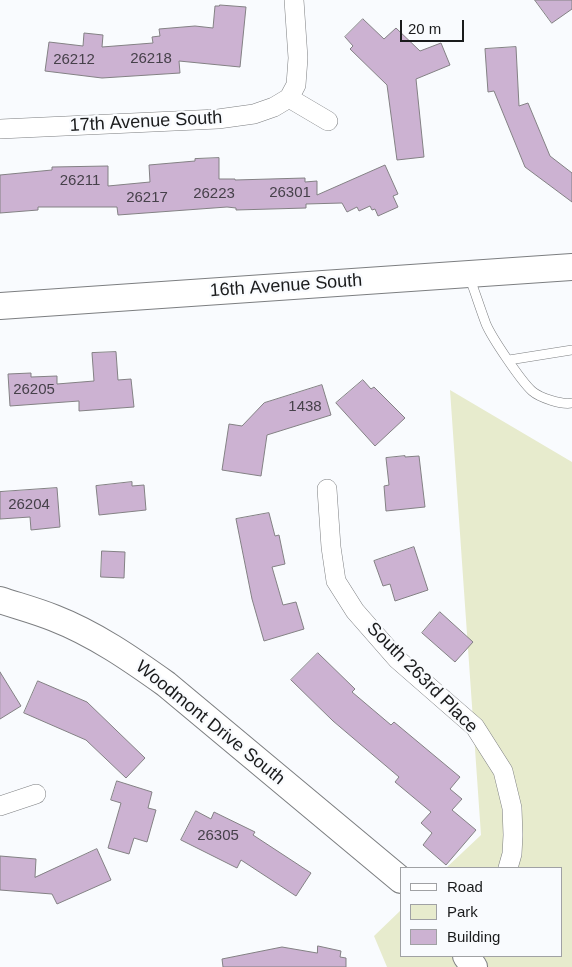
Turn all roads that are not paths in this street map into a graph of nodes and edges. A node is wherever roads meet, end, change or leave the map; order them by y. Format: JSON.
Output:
{"nodes":[{"id":1,"x":294,"y":0,"type":"edge"},
{"id":2,"x":289,"y":98,"type":"junction"},
{"id":3,"x":328,"y":121,"type":"dead end"},
{"id":4,"x":0,"y":129,"type":"edge"},
{"id":5,"x":572,"y":266,"type":"edge"},
{"id":6,"x":468,"y":274,"type":"junction"},
{"id":7,"x":0,"y":306,"type":"edge"},
{"id":8,"x":572,"y":350,"type":"edge"},
{"id":9,"x":509,"y":360,"type":"junction"},
{"id":10,"x":572,"y":403,"type":"edge"},
{"id":11,"x":327,"y":490,"type":"dead end"},
{"id":12,"x":0,"y":600,"type":"edge"},
{"id":13,"x":36,"y":794,"type":"dead end"},
{"id":14,"x":0,"y":806,"type":"edge"},
{"id":15,"x":508,"y":867,"type":"edge"},
{"id":16,"x":400,"y":879,"type":"edge"}],
"edges":[{"from":1,"to":2,"type":"street"},
{"from":2,"to":3,"type":"street"},
{"from":2,"to":4,"type":"street","name":"17th Avenue South"},
{"from":5,"to":6,"type":"main road","name":"16th Avenue South"},
{"from":6,"to":7,"type":"main road","name":"16th Avenue South"},
{"from":6,"to":9,"type":"lane"},
{"from":8,"to":9,"type":"lane"},
{"from":9,"to":10,"type":"lane"},
{"from":11,"to":15,"type":"street","name":"South 263rd Place"},
{"from":12,"to":16,"type":"main road","name":"Woodmont Drive South"},
{"from":13,"to":14,"type":"street"}]}
